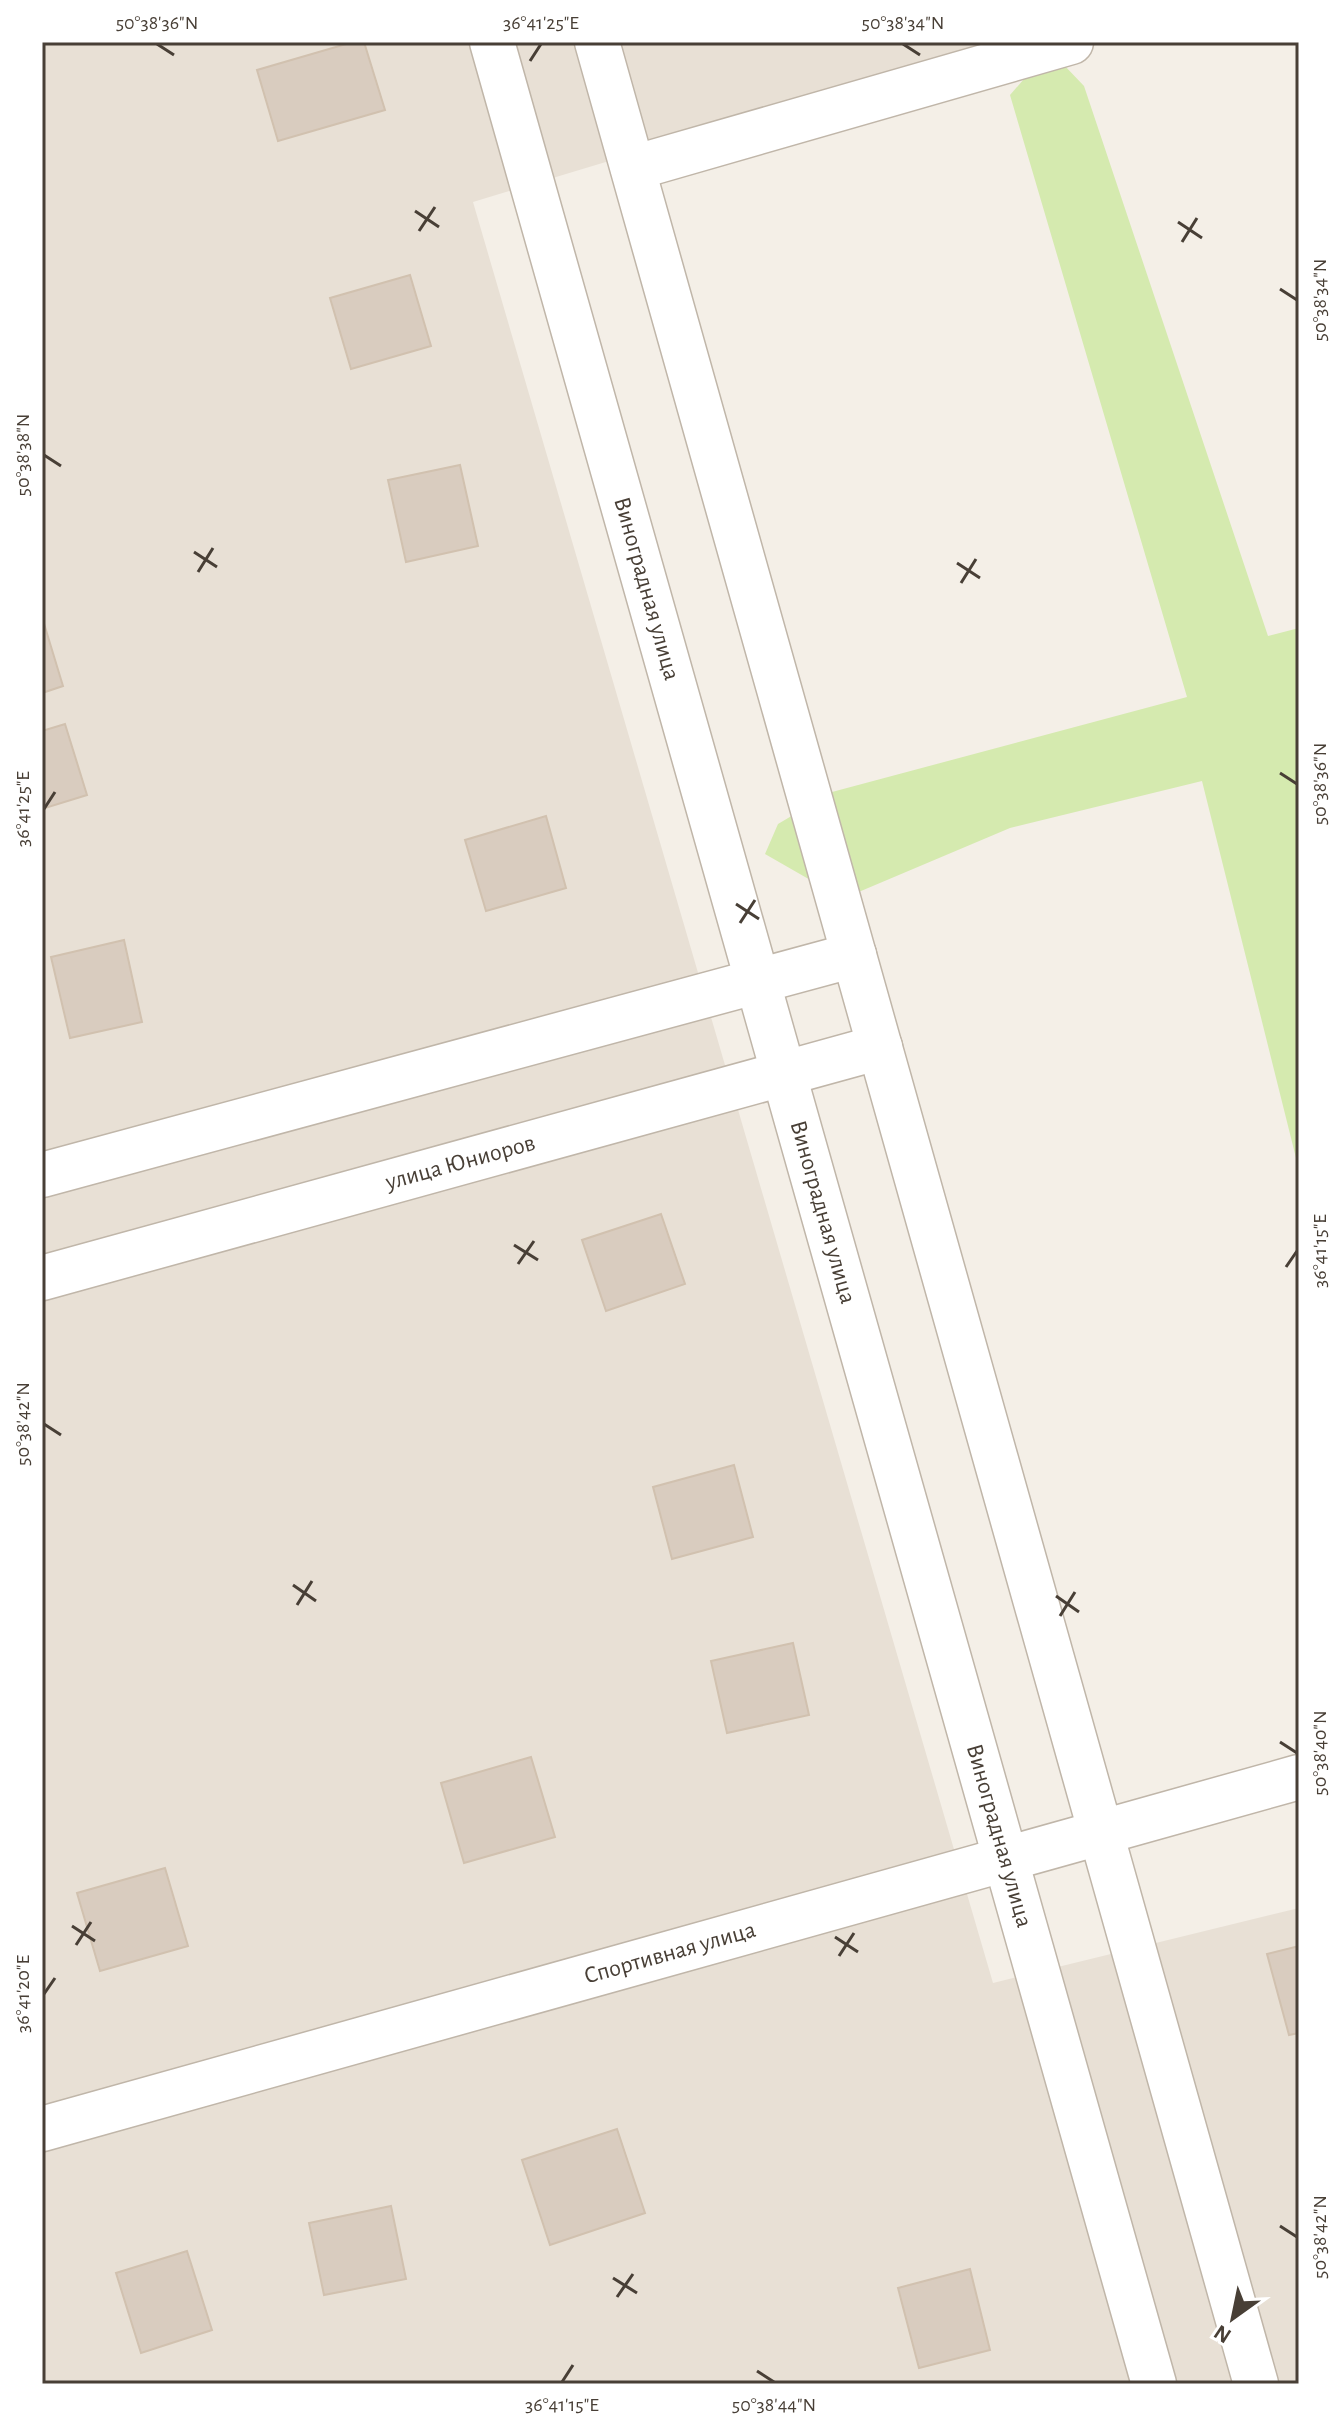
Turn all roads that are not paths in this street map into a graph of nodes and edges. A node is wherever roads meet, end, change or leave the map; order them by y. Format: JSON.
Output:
{"nodes":[{"id":1,"x":492,"y":42,"type":"edge"},
{"id":2,"x":597,"y":42,"type":"edge"},
{"id":3,"x":1071,"y":42,"type":"edge"},
{"id":4,"x":633,"y":168,"type":"junction"},
{"id":5,"x":854,"y":955,"type":"junction"},
{"id":6,"x":757,"y":981,"type":"junction"},
{"id":7,"x":880,"y":1047,"type":"junction"},
{"id":8,"x":784,"y":1074,"type":"junction"},
{"id":9,"x":42,"y":1175,"type":"edge"},
{"id":10,"x":42,"y":1278,"type":"edge"},
{"id":11,"x":1299,"y":1777,"type":"edge"},
{"id":12,"x":1101,"y":1832,"type":"junction"},
{"id":13,"x":1005,"y":1858,"type":"junction"},
{"id":14,"x":42,"y":2129,"type":"edge"},
{"id":15,"x":1154,"y":2384,"type":"edge"},
{"id":16,"x":1256,"y":2384,"type":"edge"}],
"edges":[{"from":1,"to":6,"type":"street","name":"Виноградная улица"},
{"from":2,"to":4,"type":"street"},
{"from":3,"to":4,"type":"street"},
{"from":4,"to":5,"type":"street"},
{"from":5,"to":6,"type":"street"},
{"from":5,"to":7,"type":"street"},
{"from":6,"to":8,"type":"street","name":"Виноградная улица"},
{"from":6,"to":9,"type":"street"},
{"from":7,"to":8,"type":"street","name":"улица Юниоров"},
{"from":7,"to":12,"type":"street"},
{"from":8,"to":10,"type":"street","name":"улица Юниоров"},
{"from":8,"to":13,"type":"street","name":"Виноградная улица"},
{"from":11,"to":12,"type":"street","name":"Спортивная улица"},
{"from":12,"to":13,"type":"street","name":"Спортивная улица"},
{"from":12,"to":16,"type":"street"},
{"from":13,"to":14,"type":"street","name":"Спортивная улица"},
{"from":13,"to":15,"type":"street","name":"Виноградная улица"}]}
